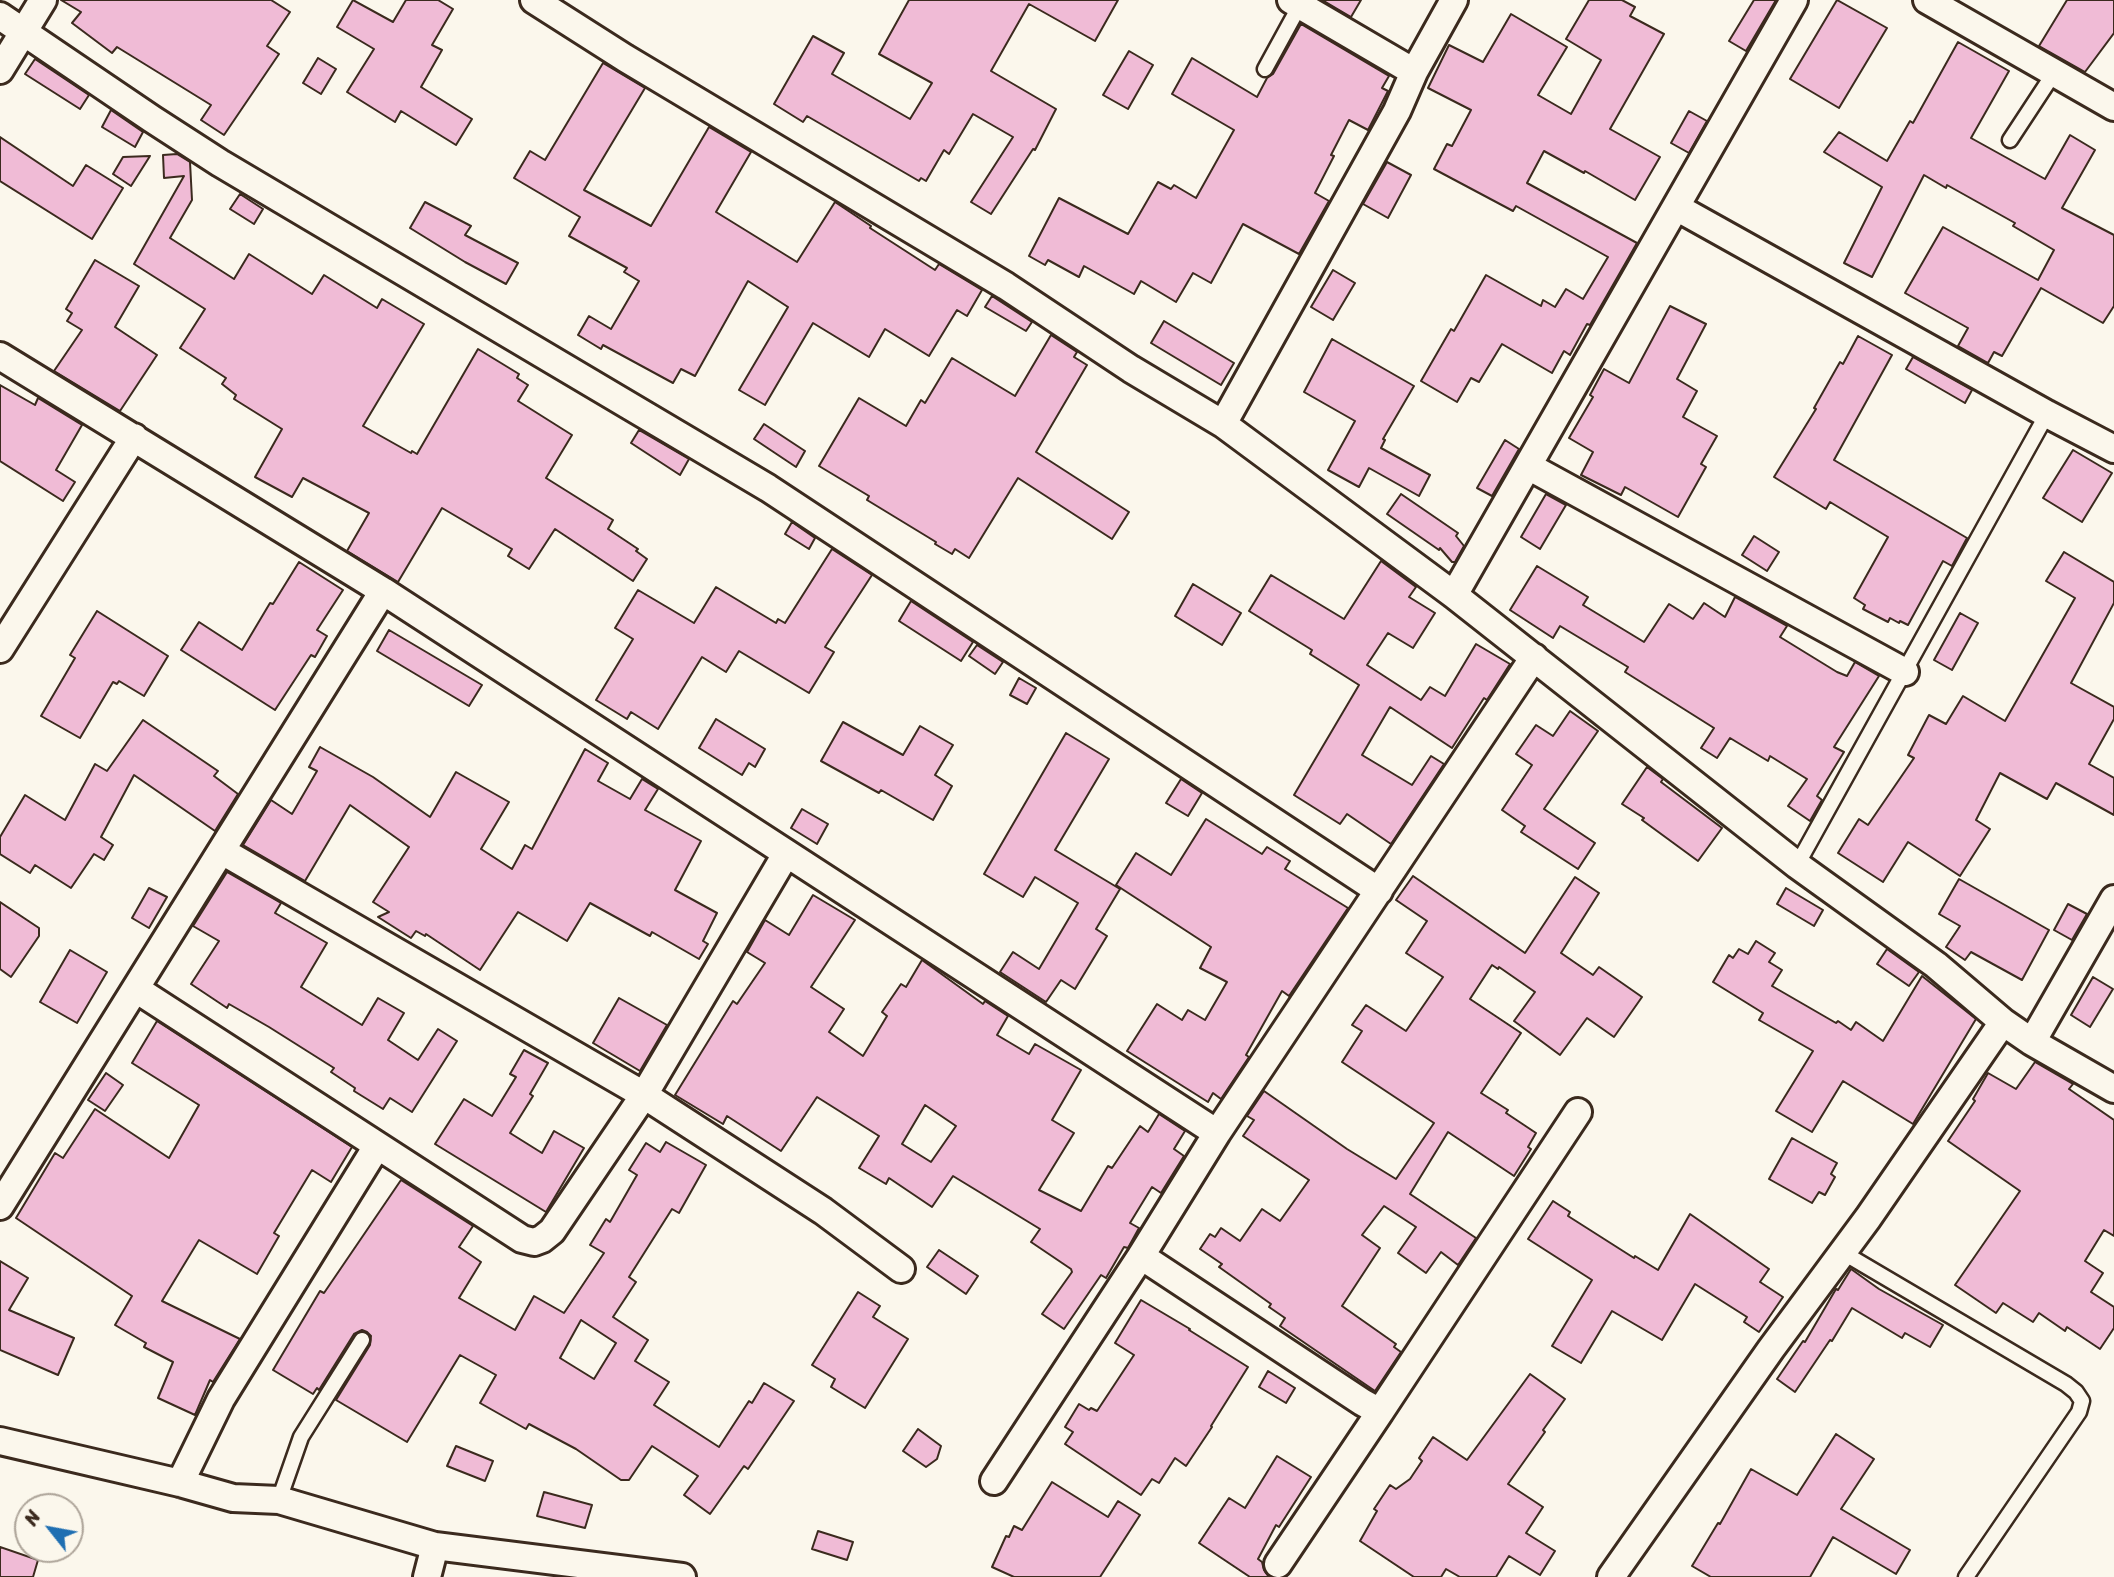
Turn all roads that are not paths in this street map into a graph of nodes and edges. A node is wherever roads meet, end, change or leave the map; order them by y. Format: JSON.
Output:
{"nodes":[{"id":1,"x":43,"y":0,"type":"edge"},
{"id":2,"x":534,"y":0,"type":"edge"},
{"id":3,"x":1454,"y":0,"type":"edge"},
{"id":4,"x":1794,"y":0,"type":"edge"},
{"id":5,"x":1927,"y":0,"type":"edge"},
{"id":6,"x":1296,"y":3,"type":"edge"},
{"id":7,"x":0,"y":16,"type":"edge"},
{"id":8,"x":23,"y":32,"type":"junction"},
{"id":9,"x":1265,"y":69,"type":"dead end"},
{"id":10,"x":0,"y":70,"type":"edge"},
{"id":11,"x":1414,"y":72,"type":"junction"},
{"id":12,"x":2053,"y":73,"type":"junction"},
{"id":13,"x":2114,"y":107,"type":"edge"},
{"id":14,"x":2010,"y":140,"type":"dead end"},
{"id":15,"x":1676,"y":207,"type":"junction"},
{"id":16,"x":0,"y":355,"type":"edge"},
{"id":17,"x":2047,"y":414,"type":"junction"},
{"id":18,"x":1223,"y":424,"type":"junction"},
{"id":19,"x":134,"y":437,"type":"junction"},
{"id":20,"x":2114,"y":449,"type":"edge"},
{"id":21,"x":1528,"y":466,"type":"junction"},
{"id":22,"x":383,"y":592,"type":"junction"},
{"id":23,"x":1454,"y":595,"type":"junction"},
{"id":24,"x":0,"y":649,"type":"edge"},
{"id":25,"x":1534,"y":657,"type":"junction"},
{"id":26,"x":1905,"y":672,"type":"junction"},
{"id":27,"x":222,"y":851,"type":"junction"},
{"id":28,"x":786,"y":854,"type":"junction"},
{"id":29,"x":1797,"y":865,"type":"junction"},
{"id":30,"x":1378,"y":891,"type":"junction"},
{"id":31,"x":2114,"y":899,"type":"edge"},
{"id":32,"x":136,"y":989,"type":"junction"},
{"id":33,"x":2003,"y":1023,"type":"junction"},
{"id":34,"x":2032,"y":1042,"type":"junction"},
{"id":35,"x":2114,"y":1089,"type":"edge"},
{"id":36,"x":644,"y":1095,"type":"junction"},
{"id":37,"x":1578,"y":1112,"type":"dead end"},
{"id":38,"x":1217,"y":1133,"type":"junction"},
{"id":39,"x":377,"y":1146,"type":"junction"},
{"id":40,"x":0,"y":1206,"type":"edge"},
{"id":41,"x":1842,"y":1252,"type":"junction"},
{"id":42,"x":1141,"y":1256,"type":"junction"},
{"id":43,"x":901,"y":1269,"type":"dead end"},
{"id":44,"x":362,"y":1340,"type":"dead end"},
{"id":45,"x":1380,"y":1412,"type":"junction"},
{"id":46,"x":0,"y":1441,"type":"edge"},
{"id":47,"x":994,"y":1481,"type":"dead end"},
{"id":48,"x":180,"y":1483,"type":"junction"},
{"id":49,"x":279,"y":1500,"type":"junction"},
{"id":50,"x":435,"y":1546,"type":"junction"},
{"id":51,"x":1278,"y":1564,"type":"dead end"},
{"id":52,"x":427,"y":1577,"type":"edge"},
{"id":53,"x":682,"y":1577,"type":"edge"},
{"id":54,"x":1611,"y":1577,"type":"edge"},
{"id":55,"x":1966,"y":1577,"type":"edge"}],
"edges":[{"from":1,"to":8,"type":"street"},
{"from":2,"to":18,"type":"street"},
{"from":3,"to":11,"type":"street"},
{"from":4,"to":15,"type":"street"},
{"from":5,"to":12,"type":"street"},
{"from":6,"to":9,"type":"lane"},
{"from":6,"to":11,"type":"street"},
{"from":7,"to":8,"type":"street"},
{"from":8,"to":10,"type":"street"},
{"from":8,"to":30,"type":"street"},
{"from":11,"to":18,"type":"street"},
{"from":12,"to":13,"type":"street"},
{"from":12,"to":14,"type":"lane"},
{"from":15,"to":17,"type":"street"},
{"from":15,"to":21,"type":"street"},
{"from":16,"to":19,"type":"street"},
{"from":17,"to":20,"type":"street"},
{"from":17,"to":26,"type":"lane"},
{"from":18,"to":23,"type":"street"},
{"from":19,"to":22,"type":"street"},
{"from":19,"to":24,"type":"street"},
{"from":21,"to":23,"type":"street"},
{"from":21,"to":26,"type":"street"},
{"from":22,"to":27,"type":"street"},
{"from":22,"to":28,"type":"street"},
{"from":23,"to":25,"type":"street"},
{"from":25,"to":29,"type":"street"},
{"from":25,"to":30,"type":"street"},
{"from":26,"to":29,"type":"lane"},
{"from":27,"to":32,"type":"street"},
{"from":27,"to":36,"type":"street"},
{"from":28,"to":36,"type":"street"},
{"from":28,"to":38,"type":"street"},
{"from":29,"to":33,"type":"street"},
{"from":30,"to":38,"type":"street"},
{"from":31,"to":34,"type":"street"},
{"from":32,"to":39,"type":"street"},
{"from":32,"to":40,"type":"street"},
{"from":33,"to":34,"type":"street"},
{"from":33,"to":41,"type":"street"},
{"from":34,"to":35,"type":"street"},
{"from":36,"to":39,"type":"street"},
{"from":36,"to":43,"type":"street"},
{"from":37,"to":45,"type":"street"},
{"from":38,"to":42,"type":"street"},
{"from":39,"to":48,"type":"street"},
{"from":41,"to":54,"type":"street"},
{"from":41,"to":55,"type":"lane"},
{"from":42,"to":45,"type":"street"},
{"from":42,"to":47,"type":"street"},
{"from":44,"to":49,"type":"lane"},
{"from":45,"to":51,"type":"street"},
{"from":46,"to":48,"type":"street"},
{"from":48,"to":49,"type":"street"},
{"from":49,"to":50,"type":"street"},
{"from":50,"to":52,"type":"street"},
{"from":50,"to":53,"type":"street"}]}
